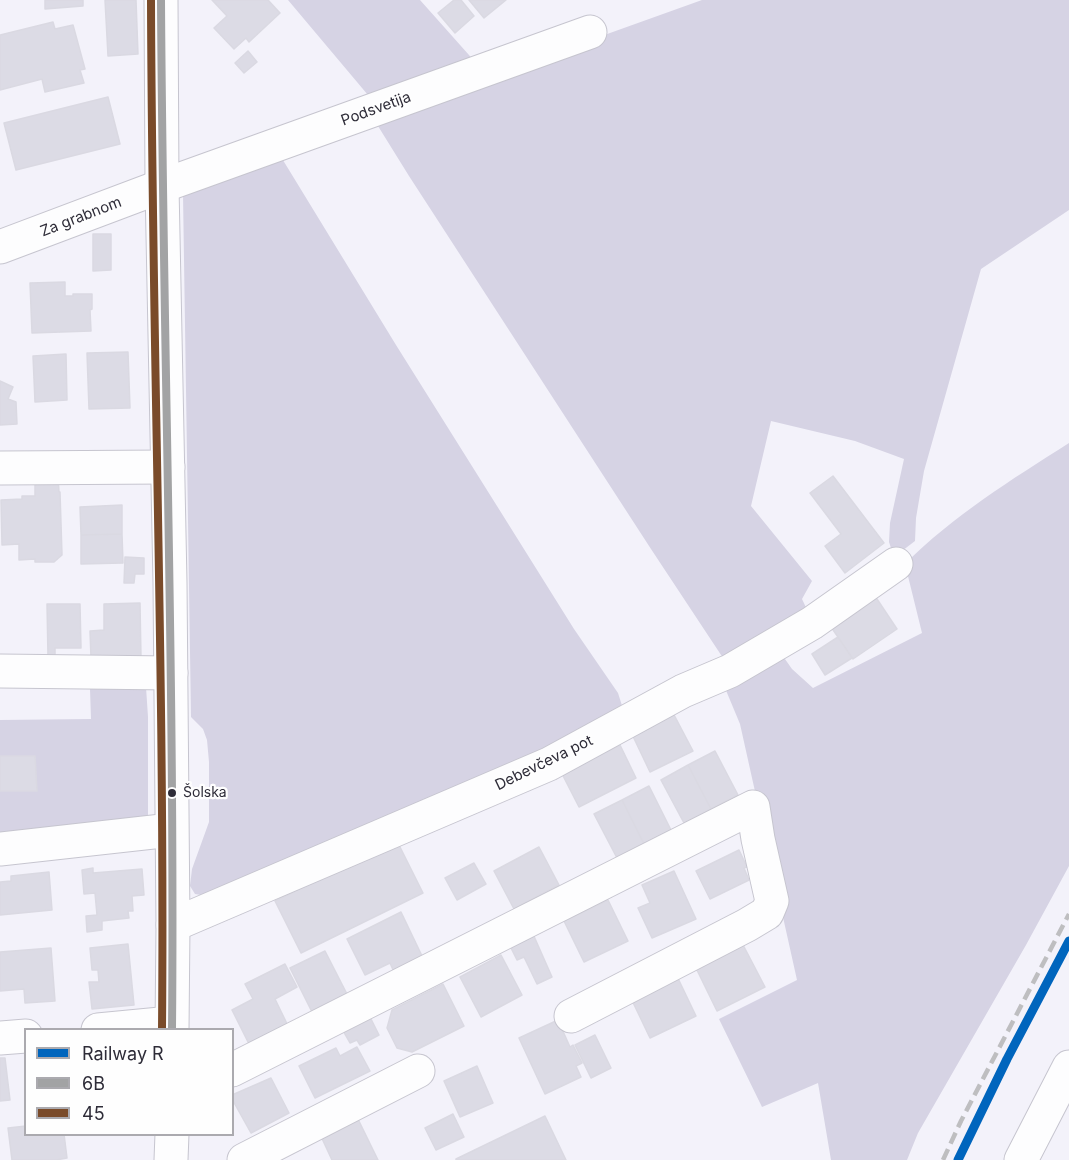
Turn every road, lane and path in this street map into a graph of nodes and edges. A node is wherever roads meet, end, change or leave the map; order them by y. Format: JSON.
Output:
{"nodes":[{"id":1,"x":161,"y":0,"type":"edge"},
{"id":2,"x":590,"y":32,"type":"dead end"},
{"id":3,"x":162,"y":186,"type":"junction"},
{"id":4,"x":0,"y":247,"type":"edge"},
{"id":5,"x":168,"y":467,"type":"junction"},
{"id":6,"x":0,"y":468,"type":"edge"},
{"id":7,"x":896,"y":564,"type":"dead end"},
{"id":8,"x":0,"y":670,"type":"edge"},
{"id":9,"x":171,"y":673,"type":"junction"},
{"id":10,"x":171,"y":831,"type":"junction"},
{"id":11,"x":0,"y":849,"type":"edge"},
{"id":12,"x":172,"y":925,"type":"junction"},
{"id":13,"x":571,"y":1016,"type":"dead end"},
{"id":14,"x":171,"y":1026,"type":"edge"},
{"id":15,"x":122,"y":1028,"type":"edge"},
{"id":16,"x":24,"y":1035,"type":"edge"},
{"id":17,"x":0,"y":1038,"type":"edge"},
{"id":18,"x":1069,"y":1067,"type":"edge"},
{"id":19,"x":234,"y":1069,"type":"edge"},
{"id":20,"x":418,"y":1071,"type":"dead end"},
{"id":21,"x":172,"y":1136,"type":"edge"},
{"id":22,"x":171,"y":1160,"type":"edge"},
{"id":23,"x":244,"y":1160,"type":"edge"},
{"id":24,"x":1021,"y":1160,"type":"edge"}],
"edges":[{"from":1,"to":3,"type":"street"},
{"from":2,"to":3,"type":"street","name":"Podsvetija"},
{"from":3,"to":4,"type":"street","name":"Za grabnom"},
{"from":3,"to":5,"type":"street"},
{"from":5,"to":6,"type":"street"},
{"from":5,"to":9,"type":"street"},
{"from":7,"to":12,"type":"street","name":"Debevčeva pot"},
{"from":8,"to":9,"type":"street"},
{"from":9,"to":10,"type":"street"},
{"from":10,"to":11,"type":"street"},
{"from":10,"to":12,"type":"street"},
{"from":12,"to":14,"type":"street"},
{"from":13,"to":19,"type":"street"},
{"from":14,"to":15,"type":"street"},
{"from":16,"to":17,"type":"street"},
{"from":18,"to":24,"type":"street"},
{"from":20,"to":23,"type":"street"},
{"from":21,"to":22,"type":"street"}]}
